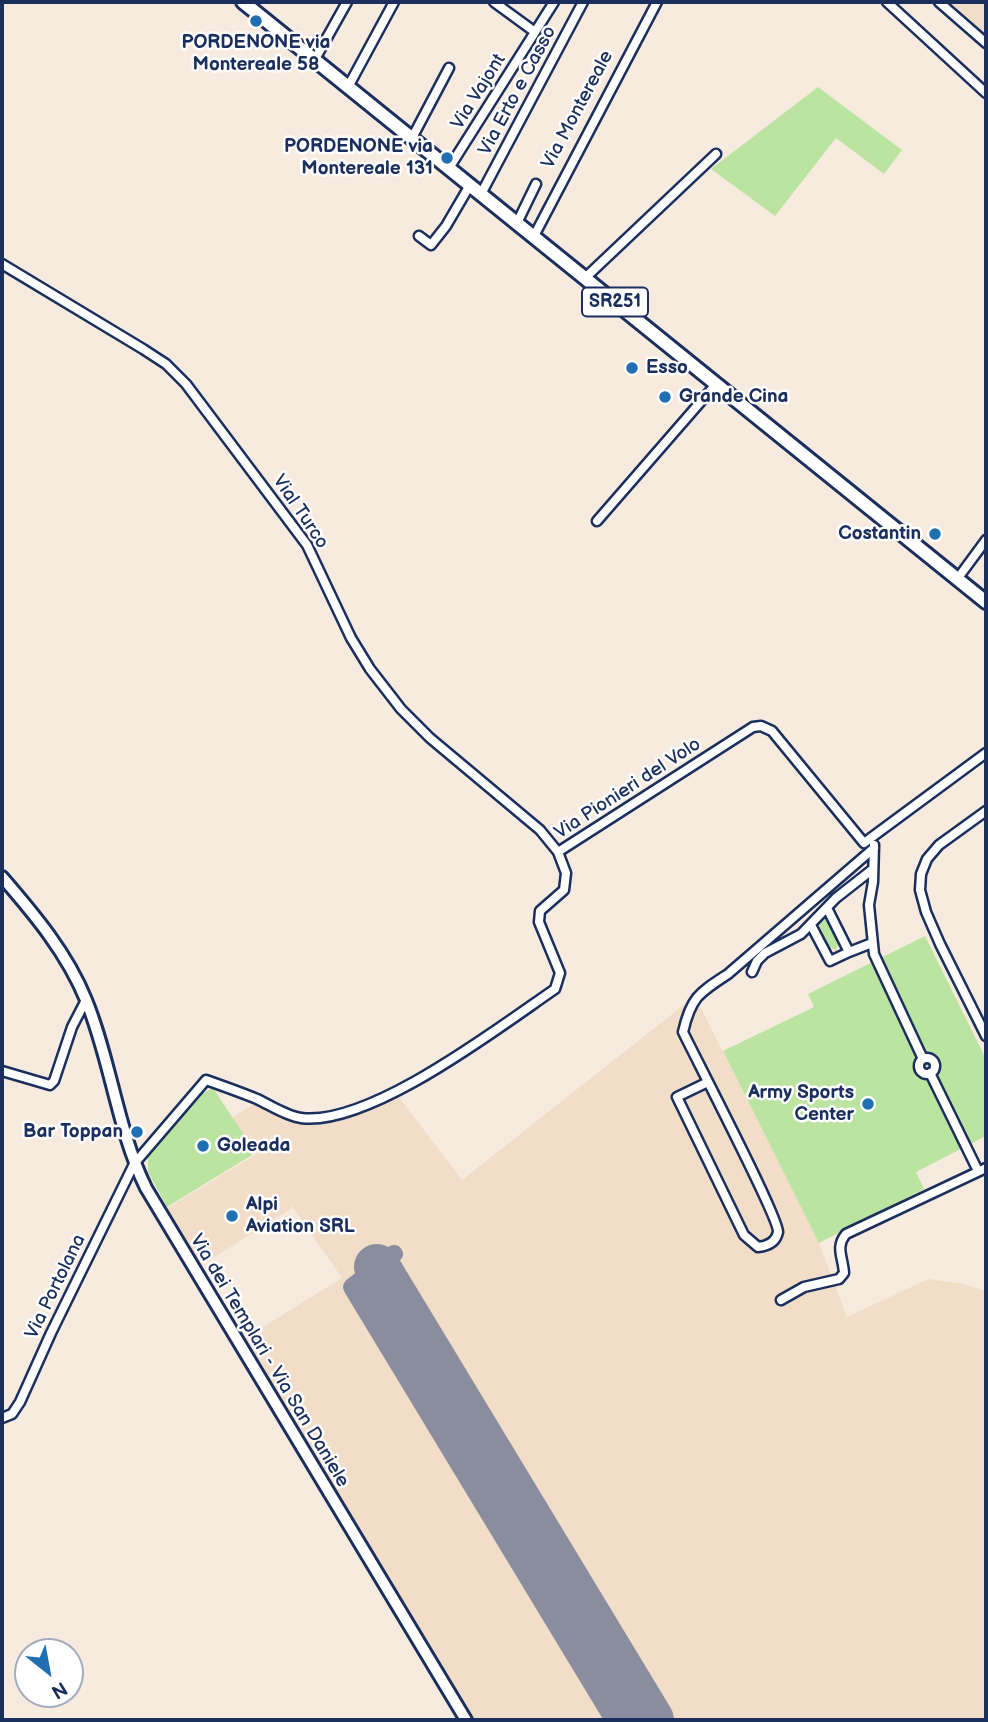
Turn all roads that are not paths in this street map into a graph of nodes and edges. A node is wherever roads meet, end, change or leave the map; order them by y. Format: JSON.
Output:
{"nodes":[{"id":1,"x":243,"y":2,"type":"edge"},
{"id":2,"x":346,"y":2,"type":"edge"},
{"id":3,"x":394,"y":2,"type":"edge"},
{"id":4,"x":494,"y":2,"type":"edge"},
{"id":5,"x":554,"y":2,"type":"edge"},
{"id":6,"x":583,"y":2,"type":"edge"},
{"id":7,"x":657,"y":2,"type":"edge"},
{"id":8,"x":887,"y":2,"type":"edge"},
{"id":9,"x":939,"y":2,"type":"edge"},
{"id":10,"x":535,"y":32,"type":"junction"},
{"id":11,"x":986,"y":43,"type":"edge"},
{"id":12,"x":315,"y":60,"type":"junction"},
{"id":13,"x":449,"y":68,"type":"dead end"},
{"id":14,"x":348,"y":87,"type":"junction"},
{"id":15,"x":986,"y":93,"type":"edge"},
{"id":16,"x":412,"y":138,"type":"junction"},
{"id":17,"x":716,"y":154,"type":"dead end"},
{"id":18,"x":449,"y":168,"type":"junction"},
{"id":19,"x":536,"y":184,"type":"dead end"},
{"id":20,"x":470,"y":185,"type":"junction"},
{"id":21,"x":481,"y":194,"type":"junction"},
{"id":22,"x":517,"y":223,"type":"junction"},
{"id":23,"x":419,"y":236,"type":"dead end"},
{"id":24,"x":534,"y":236,"type":"junction"},
{"id":25,"x":2,"y":264,"type":"edge"},
{"id":26,"x":585,"y":278,"type":"junction"},
{"id":27,"x":717,"y":383,"type":"junction"},
{"id":28,"x":597,"y":521,"type":"dead end"},
{"id":29,"x":986,"y":540,"type":"edge"},
{"id":30,"x":958,"y":578,"type":"junction"},
{"id":31,"x":986,"y":602,"type":"edge"},
{"id":32,"x":986,"y":753,"type":"edge"},
{"id":33,"x":986,"y":811,"type":"edge"},
{"id":34,"x":874,"y":835,"type":"junction"},
{"id":35,"x":874,"y":848,"type":"junction"},
{"id":36,"x":558,"y":852,"type":"junction"},
{"id":37,"x":873,"y":869,"type":"junction"},
{"id":38,"x":2,"y":877,"type":"edge"},
{"id":39,"x":827,"y":908,"type":"junction"},
{"id":40,"x":811,"y":925,"type":"junction"},
{"id":41,"x":872,"y":943,"type":"junction"},
{"id":42,"x":849,"y":952,"type":"junction"},
{"id":43,"x":752,"y":972,"type":"dead end"},
{"id":44,"x":86,"y":1000,"type":"junction"},
{"id":45,"x":986,"y":1036,"type":"edge"},
{"id":46,"x":2,"y":1071,"type":"edge"},
{"id":47,"x":708,"y":1082,"type":"junction"},
{"id":48,"x":134,"y":1164,"type":"junction"},
{"id":49,"x":982,"y":1170,"type":"edge"},
{"id":50,"x":781,"y":1300,"type":"dead end"},
{"id":51,"x":2,"y":1418,"type":"edge"},
{"id":52,"x":467,"y":1720,"type":"edge"}],
"edges":[{"from":1,"to":12,"type":"main road","number":"SR251"},
{"from":2,"to":12,"type":"street"},
{"from":3,"to":14,"type":"street"},
{"from":4,"to":10,"type":"street"},
{"from":5,"to":10,"type":"street","name":"Via Vajont"},
{"from":6,"to":21,"type":"street","name":"Via Erto e Casso"},
{"from":7,"to":24,"type":"street","name":"Via Montereale"},
{"from":8,"to":15,"type":"street"},
{"from":9,"to":11,"type":"street"},
{"from":10,"to":18,"type":"street","name":"Via Vajont"},
{"from":12,"to":14,"type":"main road","number":"SR251"},
{"from":13,"to":16,"type":"street"},
{"from":14,"to":16,"type":"main road","number":"SR251"},
{"from":16,"to":18,"type":"main road","number":"SR251"},
{"from":17,"to":26,"type":"street"},
{"from":18,"to":20,"type":"main road","number":"SR251"},
{"from":19,"to":22,"type":"street","name":"Via Montereale"},
{"from":20,"to":21,"type":"main road","number":"SR251"},
{"from":20,"to":23,"type":"street"},
{"from":21,"to":22,"type":"main road","number":"SR251"},
{"from":22,"to":24,"type":"main road","number":"SR251"},
{"from":24,"to":26,"type":"main road","number":"SR251"},
{"from":25,"to":36,"type":"street","name":"Vial Turco"},
{"from":26,"to":27,"type":"main road","number":"SR251"},
{"from":27,"to":28,"type":"street"},
{"from":27,"to":30,"type":"main road","number":"SR251"},
{"from":29,"to":30,"type":"street"},
{"from":30,"to":31,"type":"main road","number":"SR251"},
{"from":32,"to":34,"type":"street"},
{"from":33,"to":45,"type":"street"},
{"from":34,"to":35,"type":"street"},
{"from":34,"to":36,"type":"street","name":"Via Pionieri del Volo"},
{"from":35,"to":37,"type":"street"},
{"from":35,"to":47,"type":"street"},
{"from":36,"to":48,"type":"street","name":"Via Pionieri del Volo"},
{"from":37,"to":39,"type":"street"},
{"from":37,"to":41,"type":"street"},
{"from":38,"to":44,"type":"street","name":"Via dei Templari - Via San Daniele"},
{"from":39,"to":40,"type":"street"},
{"from":39,"to":42,"type":"street"},
{"from":40,"to":42,"type":"street"},
{"from":40,"to":43,"type":"street"},
{"from":41,"to":42,"type":"street"},
{"from":41,"to":49,"type":"street"},
{"from":44,"to":46,"type":"street"},
{"from":44,"to":48,"type":"street","name":"Via dei Templari - Via San Daniele"},
{"from":47,"to":47,"type":"street"},
{"from":48,"to":51,"type":"street","name":"Via Portolana"},
{"from":48,"to":52,"type":"street","name":"Via dei Templari - Via San Daniele"},
{"from":49,"to":50,"type":"street"}]}
